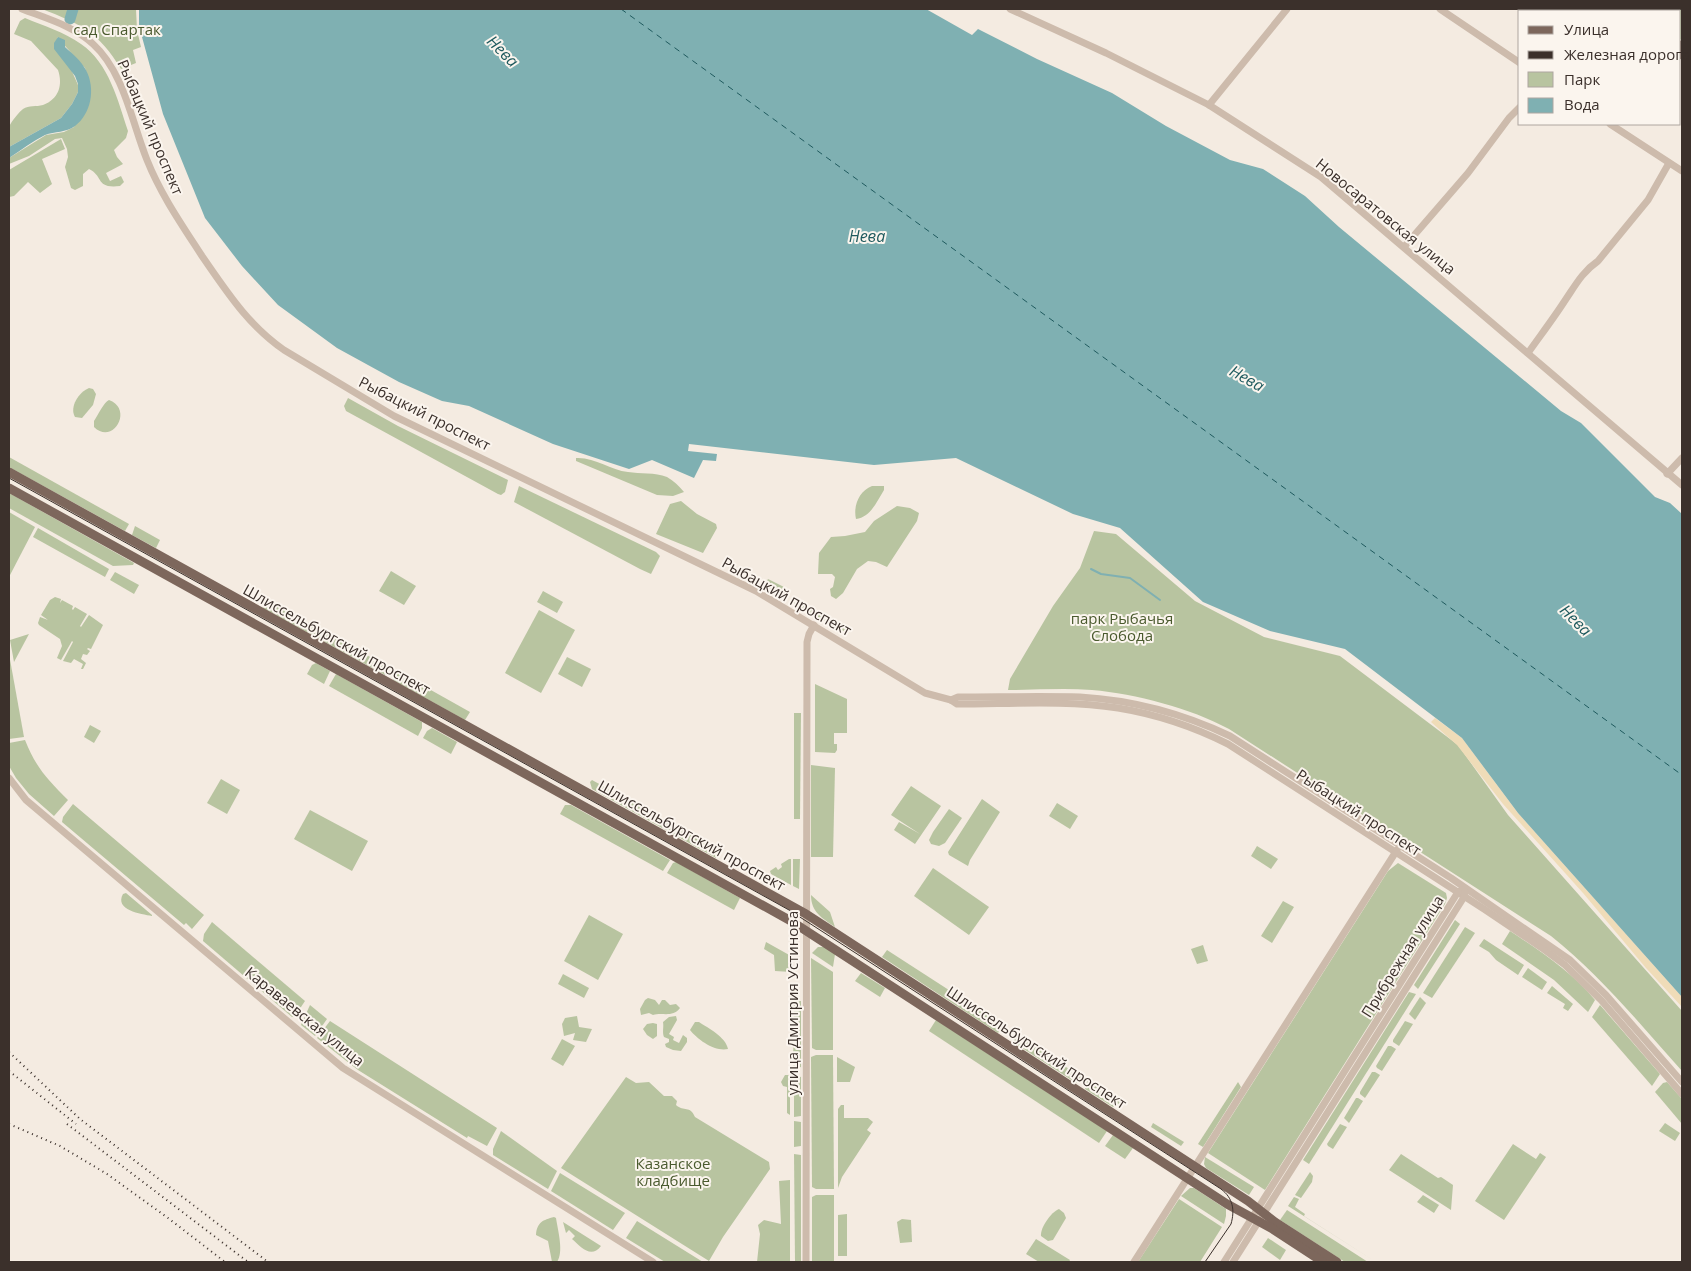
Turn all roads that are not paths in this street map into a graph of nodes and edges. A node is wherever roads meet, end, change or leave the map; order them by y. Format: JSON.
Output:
{"nodes":[{"id":1,"x":22,"y":9,"type":"edge"},
{"id":2,"x":1010,"y":9,"type":"edge"},
{"id":3,"x":1287,"y":9,"type":"edge"},
{"id":4,"x":1440,"y":9,"type":"edge"},
{"id":5,"x":1518,"y":62,"type":"edge"},
{"id":6,"x":1209,"y":105,"type":"junction"},
{"id":7,"x":1518,"y":109,"type":"edge"},
{"id":8,"x":1612,"y":125,"type":"edge"},
{"id":9,"x":1669,"y":163,"type":"junction"},
{"id":10,"x":1682,"y":171,"type":"edge"},
{"id":11,"x":1404,"y":247,"type":"junction"},
{"id":12,"x":1528,"y":353,"type":"junction"},
{"id":13,"x":1682,"y":458,"type":"edge"},
{"id":14,"x":9,"y":472,"type":"edge"},
{"id":15,"x":1667,"y":474,"type":"junction"},
{"id":16,"x":1682,"y":485,"type":"edge"},
{"id":17,"x":9,"y":488,"type":"edge"},
{"id":18,"x":814,"y":625,"type":"junction"},
{"id":19,"x":9,"y":778,"type":"edge"},
{"id":20,"x":1398,"y":848,"type":"junction"},
{"id":21,"x":1465,"y":888,"type":"junction"},
{"id":22,"x":1461,"y":894,"type":"junction"},
{"id":23,"x":806,"y":914,"type":"junction"},
{"id":24,"x":806,"y":930,"type":"junction"},
{"id":25,"x":1682,"y":1082,"type":"edge"},
{"id":26,"x":1682,"y":1094,"type":"edge"},
{"id":27,"x":1195,"y":1166,"type":"junction"},
{"id":28,"x":1188,"y":1178,"type":"junction"},
{"id":29,"x":1261,"y":1211,"type":"junction"},
{"id":30,"x":1255,"y":1220,"type":"junction"},
{"id":31,"x":653,"y":1262,"type":"edge"},
{"id":32,"x":806,"y":1262,"type":"edge"},
{"id":33,"x":1134,"y":1262,"type":"edge"},
{"id":34,"x":1224,"y":1262,"type":"edge"},
{"id":35,"x":1233,"y":1262,"type":"edge"},
{"id":36,"x":1323,"y":1262,"type":"edge"},
{"id":37,"x":1337,"y":1262,"type":"edge"}],
"edges":[{"from":1,"to":18,"type":"street","name":"Рыбацкий проспект"},
{"from":2,"to":6,"type":"street","name":"Новосаратовская улица"},
{"from":3,"to":6,"type":"street"},
{"from":4,"to":5,"type":"street"},
{"from":6,"to":11,"type":"street","name":"Новосаратовская улица"},
{"from":7,"to":11,"type":"street"},
{"from":8,"to":9,"type":"street"},
{"from":9,"to":10,"type":"street"},
{"from":9,"to":12,"type":"street"},
{"from":11,"to":12,"type":"street","name":"Новосаратовская улица"},
{"from":12,"to":15,"type":"street","name":"Новосаратовская улица"},
{"from":13,"to":15,"type":"street"},
{"from":14,"to":23,"type":"main road","name":"Шлиссельбургский проспект"},
{"from":15,"to":16,"type":"street","name":"Новосаратовская улица"},
{"from":17,"to":24,"type":"main road","name":"Шлиссельбургский проспект"},
{"from":18,"to":20,"type":"street","name":"Рыбацкий проспект"},
{"from":18,"to":23,"type":"street","name":"улица Дмитрия Устинова"},
{"from":19,"to":31,"type":"street","name":"Караваевская улица"},
{"from":20,"to":21,"type":"street","name":"Рыбацкий проспект"},
{"from":20,"to":22,"type":"street","name":"Рыбацкий проспект"},
{"from":20,"to":27,"type":"street"},
{"from":21,"to":22,"type":"street","name":"Прибрежная улица"},
{"from":21,"to":25,"type":"street","name":"Рыбацкий проспект"},
{"from":22,"to":26,"type":"street","name":"Рыбацкий проспект"},
{"from":22,"to":29,"type":"street","name":"Прибрежная улица"},
{"from":23,"to":24,"type":"street","name":"улица Дмитрия Устинова"},
{"from":23,"to":27,"type":"main road","name":"Шлиссельбургский проспект"},
{"from":24,"to":28,"type":"main road","name":"Шлиссельбургский проспект"},
{"from":24,"to":32,"type":"street","name":"улица Дмитрия Устинова"},
{"from":27,"to":28,"type":"street"},
{"from":27,"to":29,"type":"main road","name":"Шлиссельбургский проспект"},
{"from":28,"to":30,"type":"main road","name":"Шлиссельбургский проспект"},
{"from":28,"to":33,"type":"street"},
{"from":29,"to":30,"type":"street","name":"Прибрежная улица"},
{"from":29,"to":37,"type":"main road","name":"Шлиссельбургский проспект"},
{"from":30,"to":34,"type":"street","name":"Прибрежная улица"},
{"from":30,"to":35,"type":"street","name":"Прибрежная улица"},
{"from":30,"to":36,"type":"main road","name":"Шлиссельбургский проспект"}]}
